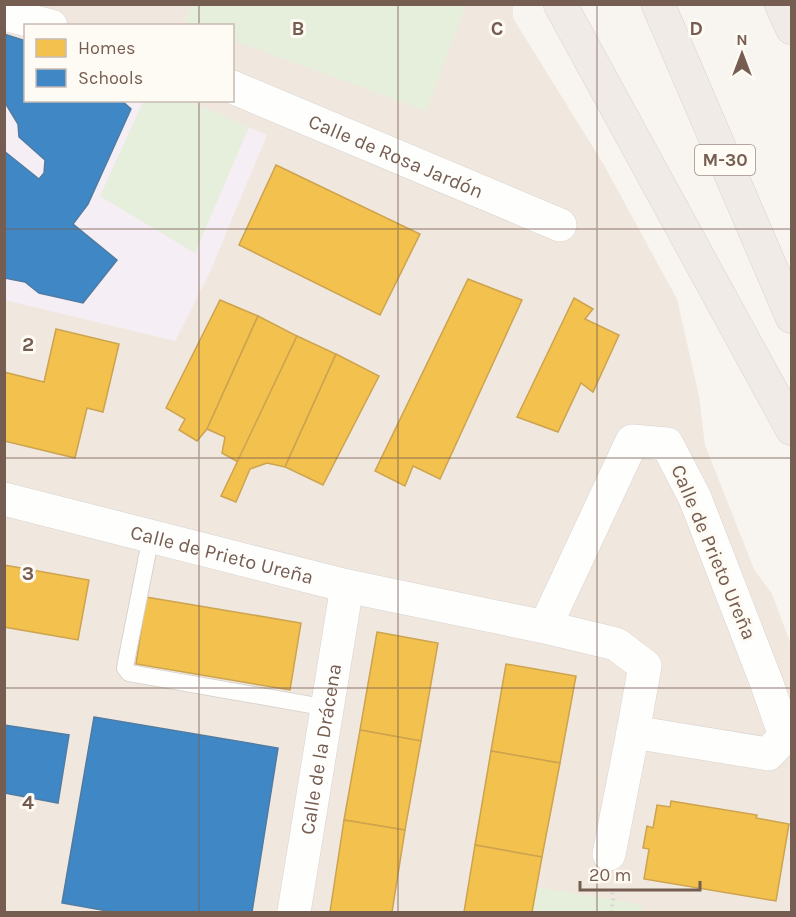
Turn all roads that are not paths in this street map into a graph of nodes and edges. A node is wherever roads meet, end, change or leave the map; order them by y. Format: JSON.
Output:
{"nodes":[{"id":1,"x":560,"y":4,"type":"edge"},
{"id":2,"x":658,"y":4,"type":"edge"},
{"id":3,"x":781,"y":4,"type":"edge"},
{"id":4,"x":4,"y":14,"type":"edge"},
{"id":5,"x":43,"y":24,"type":"edge"},
{"id":6,"x":792,"y":28,"type":"edge"},
{"id":7,"x":234,"y":88,"type":"edge"},
{"id":8,"x":560,"y":225,"type":"dead end"},
{"id":9,"x":792,"y":316,"type":"edge"},
{"id":10,"x":792,"y":429,"type":"edge"},
{"id":11,"x":4,"y":499,"type":"edge"},
{"id":12,"x":151,"y":536,"type":"junction"},
{"id":13,"x":348,"y":586,"type":"junction"},
{"id":14,"x":545,"y":627,"type":"junction"},
{"id":15,"x":328,"y":708,"type":"junction"},
{"id":16,"x":633,"y":732,"type":"junction"},
{"id":17,"x":609,"y":854,"type":"dead end"},
{"id":18,"x":294,"y":912,"type":"edge"}],
"edges":[{"from":1,"to":10,"type":"highway"},
{"from":2,"to":9,"type":"highway","number":"M-30"},
{"from":3,"to":6,"type":"highway"},
{"from":4,"to":5,"type":"street"},
{"from":7,"to":8,"type":"street","name":"Calle de Rosa Jardón"},
{"from":11,"to":12,"type":"street","name":"Calle de Prieto Ureña"},
{"from":12,"to":13,"type":"street","name":"Calle de Prieto Ureña"},
{"from":12,"to":15,"type":"lane"},
{"from":13,"to":14,"type":"street","name":"Calle de Prieto Ureña"},
{"from":13,"to":15,"type":"street","name":"Calle de la Drácena"},
{"from":14,"to":16,"type":"street","name":"Calle de Prieto Ureña"},
{"from":14,"to":16,"type":"street","name":"Calle de Prieto Ureña"},
{"from":15,"to":18,"type":"street","name":"Calle de la Drácena"},
{"from":16,"to":17,"type":"street","name":"Calle de Prieto Ureña"}]}
